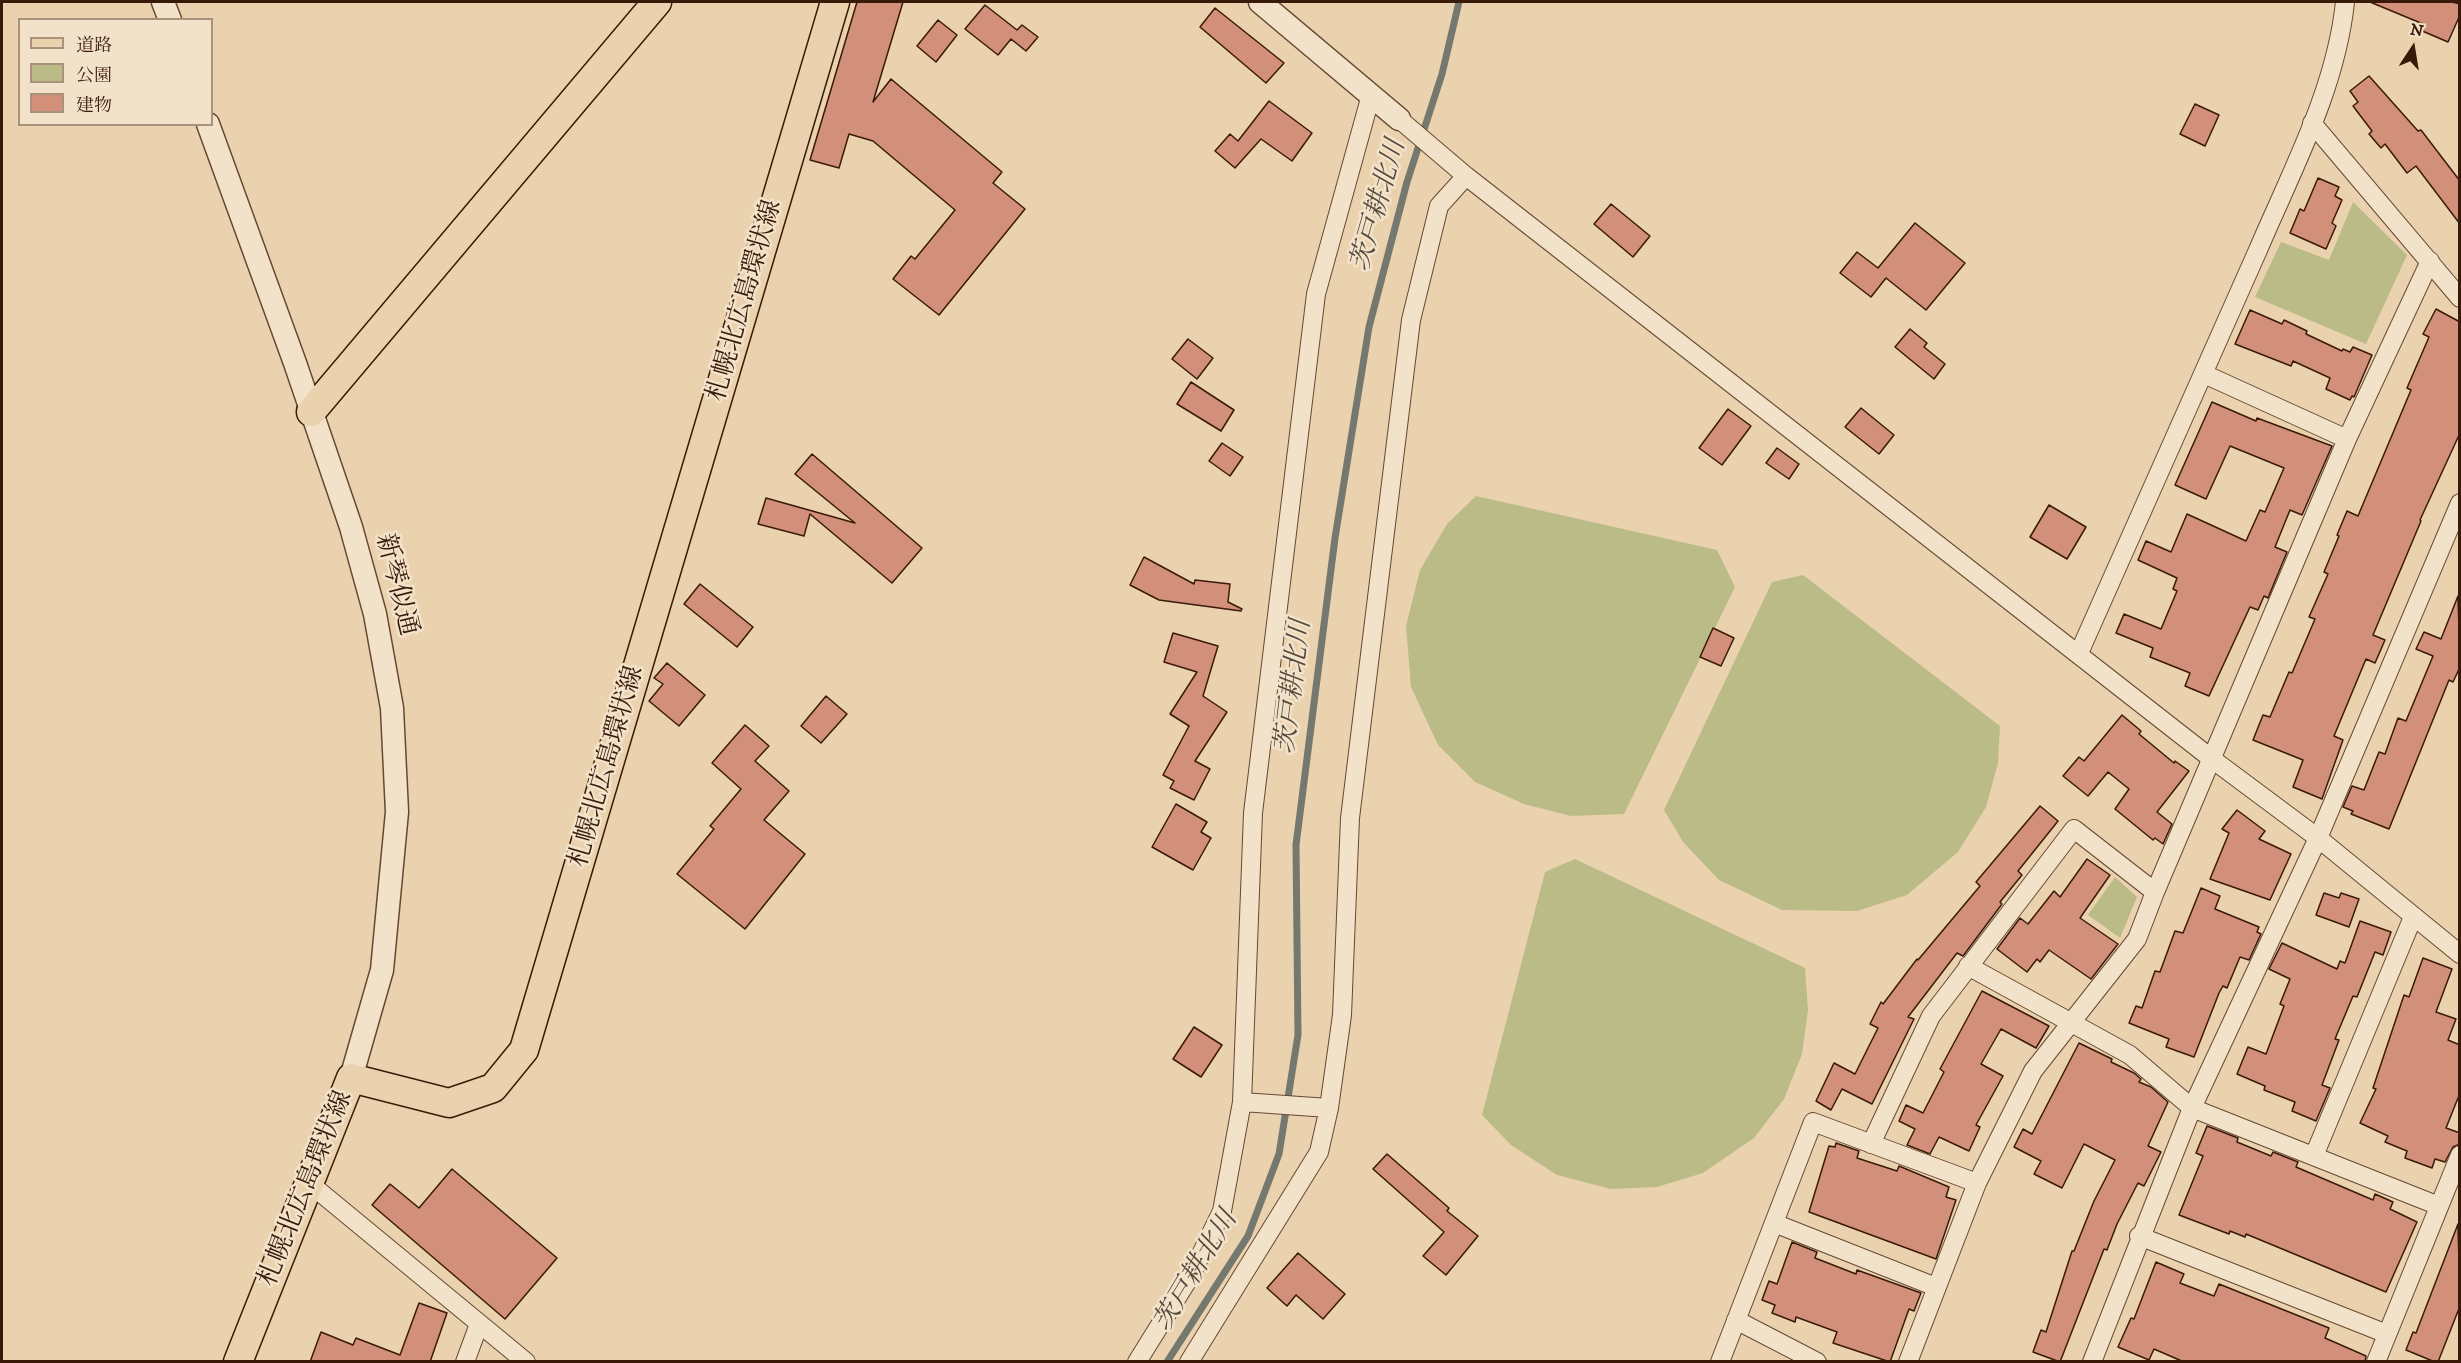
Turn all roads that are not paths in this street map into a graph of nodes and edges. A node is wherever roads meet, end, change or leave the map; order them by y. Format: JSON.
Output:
{"nodes":[{"id":1,"x":163,"y":2,"type":"edge"},
{"id":2,"x":657,"y":2,"type":"edge"},
{"id":3,"x":835,"y":2,"type":"edge"},
{"id":4,"x":1260,"y":2,"type":"edge"},
{"id":5,"x":2345,"y":2,"type":"edge"},
{"id":6,"x":2358,"y":2,"type":"edge"},
{"id":7,"x":169,"y":18,"type":"edge"},
{"id":8,"x":2334,"y":62,"type":"junction"},
{"id":9,"x":1371,"y":95,"type":"junction"},
{"id":10,"x":1400,"y":119,"type":"joint"},
{"id":11,"x":2312,"y":123,"type":"junction"},
{"id":12,"x":209,"y":126,"type":"edge"},
{"id":13,"x":1466,"y":176,"type":"junction"},
{"id":14,"x":2430,"y":261,"type":"junction"},
{"id":15,"x":2460,"y":298,"type":"edge"},
{"id":16,"x":2204,"y":374,"type":"junction"},
{"id":17,"x":311,"y":412,"type":"junction"},
{"id":18,"x":2347,"y":439,"type":"junction"},
{"id":19,"x":2460,"y":503,"type":"edge"},
{"id":20,"x":2079,"y":653,"type":"junction"},
{"id":21,"x":2212,"y":759,"type":"junction"},
{"id":22,"x":2318,"y":838,"type":"junction"},
{"id":23,"x":2155,"y":892,"type":"junction"},
{"id":24,"x":2413,"y":917,"type":"junction"},
{"id":25,"x":2460,"y":954,"type":"edge"},
{"id":26,"x":1968,"y":966,"type":"junction"},
{"id":27,"x":2072,"y":1023,"type":"junction"},
{"id":28,"x":351,"y":1078,"type":"junction"},
{"id":29,"x":1242,"y":1102,"type":"junction"},
{"id":30,"x":2192,"y":1107,"type":"junction"},
{"id":31,"x":1329,"y":1108,"type":"junction"},
{"id":32,"x":1871,"y":1144,"type":"junction"},
{"id":33,"x":2460,"y":1155,"type":"edge"},
{"id":34,"x":2314,"y":1156,"type":"junction"},
{"id":35,"x":309,"y":1183,"type":"junction"},
{"id":36,"x":1977,"y":1183,"type":"junction"},
{"id":37,"x":2439,"y":1206,"type":"junction"},
{"id":38,"x":1774,"y":1222,"type":"junction"},
{"id":39,"x":2139,"y":1236,"type":"junction"},
{"id":40,"x":1936,"y":1287,"type":"junction"},
{"id":41,"x":1736,"y":1320,"type":"junction"},
{"id":42,"x":479,"y":1324,"type":"junction"},
{"id":43,"x":2387,"y":1334,"type":"junction"},
{"id":44,"x":238,"y":1362,"type":"edge"},
{"id":45,"x":465,"y":1362,"type":"edge"},
{"id":46,"x":525,"y":1362,"type":"edge"},
{"id":47,"x":1137,"y":1362,"type":"edge"},
{"id":48,"x":1189,"y":1362,"type":"edge"},
{"id":49,"x":1720,"y":1362,"type":"edge"},
{"id":50,"x":1817,"y":1362,"type":"edge"},
{"id":51,"x":1908,"y":1362,"type":"edge"},
{"id":52,"x":2092,"y":1362,"type":"edge"},
{"id":53,"x":2376,"y":1362,"type":"edge"}],
"edges":[{"from":1,"to":7,"type":"street"},
{"from":2,"to":17,"type":"main road"},
{"from":3,"to":28,"type":"main road","name":"札幌北広島環状線"},
{"from":4,"to":9,"type":"street"},
{"from":5,"to":8,"type":"street"},
{"from":6,"to":8,"type":"street"},
{"from":8,"to":11,"type":"street"},
{"from":9,"to":10,"type":"street"},
{"from":9,"to":29,"type":"street"},
{"from":10,"to":13,"type":"street"},
{"from":11,"to":14,"type":"street"},
{"from":11,"to":16,"type":"street"},
{"from":12,"to":17,"type":"street","name":"新琴似通"},
{"from":13,"to":20,"type":"street"},
{"from":13,"to":31,"type":"street"},
{"from":14,"to":15,"type":"street"},
{"from":14,"to":18,"type":"street"},
{"from":16,"to":18,"type":"street"},
{"from":16,"to":20,"type":"street"},
{"from":17,"to":28,"type":"street","name":"新琴似通"},
{"from":18,"to":21,"type":"street"},
{"from":19,"to":22,"type":"street"},
{"from":20,"to":21,"type":"street"},
{"from":21,"to":22,"type":"street"},
{"from":21,"to":23,"type":"street"},
{"from":22,"to":24,"type":"street"},
{"from":22,"to":30,"type":"street"},
{"from":23,"to":26,"type":"street"},
{"from":23,"to":27,"type":"street"},
{"from":24,"to":25,"type":"street"},
{"from":24,"to":34,"type":"street"},
{"from":26,"to":27,"type":"street"},
{"from":26,"to":32,"type":"street"},
{"from":27,"to":30,"type":"street"},
{"from":27,"to":36,"type":"street"},
{"from":28,"to":35,"type":"main road","name":"札幌北広島環状線"},
{"from":29,"to":31,"type":"street"},
{"from":29,"to":47,"type":"street"},
{"from":30,"to":34,"type":"street"},
{"from":30,"to":39,"type":"street"},
{"from":31,"to":48,"type":"street"},
{"from":32,"to":36,"type":"street"},
{"from":32,"to":38,"type":"street"},
{"from":33,"to":37,"type":"street"},
{"from":34,"to":37,"type":"street"},
{"from":35,"to":42,"type":"street"},
{"from":35,"to":44,"type":"main road","name":"札幌北広島環状線"},
{"from":36,"to":40,"type":"street"},
{"from":37,"to":43,"type":"street"},
{"from":38,"to":40,"type":"street"},
{"from":38,"to":41,"type":"street"},
{"from":39,"to":43,"type":"street"},
{"from":39,"to":52,"type":"street"},
{"from":40,"to":51,"type":"street"},
{"from":41,"to":49,"type":"street"},
{"from":41,"to":50,"type":"street"},
{"from":42,"to":45,"type":"street"},
{"from":42,"to":46,"type":"street"},
{"from":43,"to":53,"type":"street"}]}
